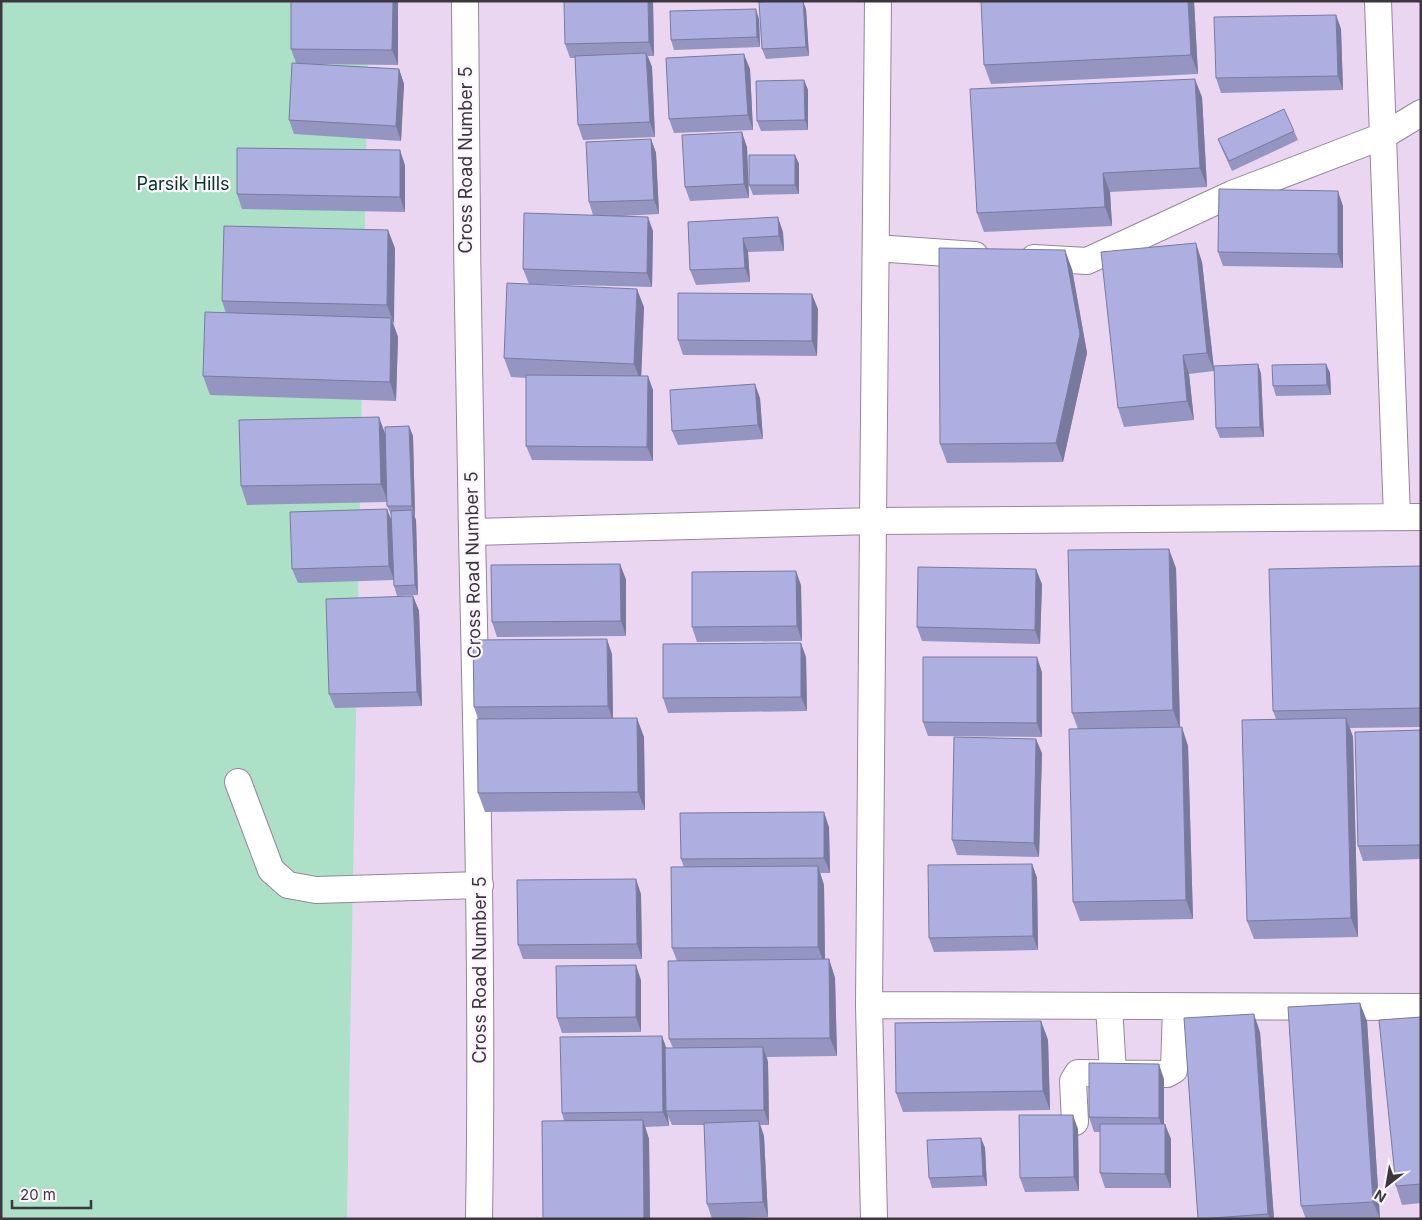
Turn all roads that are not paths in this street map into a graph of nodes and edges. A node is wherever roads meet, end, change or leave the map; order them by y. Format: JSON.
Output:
{"nodes":[{"id":1,"x":465,"y":1,"type":"edge"},
{"id":2,"x":878,"y":1,"type":"edge"},
{"id":3,"x":1378,"y":1,"type":"edge"},
{"id":4,"x":1421,"y":113,"type":"edge"},
{"id":5,"x":1383,"y":136,"type":"junction"},
{"id":6,"x":876,"y":248,"type":"junction"},
{"id":7,"x":1409,"y":517,"type":"edge"},
{"id":8,"x":873,"y":521,"type":"junction"},
{"id":9,"x":472,"y":532,"type":"junction"},
{"id":10,"x":238,"y":782,"type":"dead end"},
{"id":11,"x":480,"y":884,"type":"junction"},
{"id":12,"x":869,"y":1005,"type":"junction"},
{"id":13,"x":1109,"y":1006,"type":"junction"},
{"id":14,"x":1176,"y":1006,"type":"junction"},
{"id":15,"x":1421,"y":1007,"type":"edge"},
{"id":16,"x":1113,"y":1073,"type":"junction"},
{"id":17,"x":1075,"y":1122,"type":"edge"},
{"id":18,"x":479,"y":1219,"type":"edge"},
{"id":19,"x":874,"y":1219,"type":"edge"}],
"edges":[{"from":1,"to":9,"type":"street","name":"Cross Road Number 5"},
{"from":2,"to":6,"type":"street"},
{"from":3,"to":5,"type":"street"},
{"from":4,"to":5,"type":"street"},
{"from":5,"to":6,"type":"street"},
{"from":5,"to":7,"type":"street"},
{"from":6,"to":8,"type":"street"},
{"from":7,"to":8,"type":"street"},
{"from":8,"to":9,"type":"street"},
{"from":8,"to":12,"type":"street"},
{"from":9,"to":11,"type":"street","name":"Cross Road Number 5"},
{"from":10,"to":11,"type":"street"},
{"from":11,"to":18,"type":"street","name":"Cross Road Number 5"},
{"from":12,"to":13,"type":"street"},
{"from":12,"to":19,"type":"street"},
{"from":13,"to":14,"type":"street"},
{"from":13,"to":16,"type":"street"},
{"from":14,"to":15,"type":"street"},
{"from":14,"to":16,"type":"street"},
{"from":16,"to":17,"type":"street"}]}
